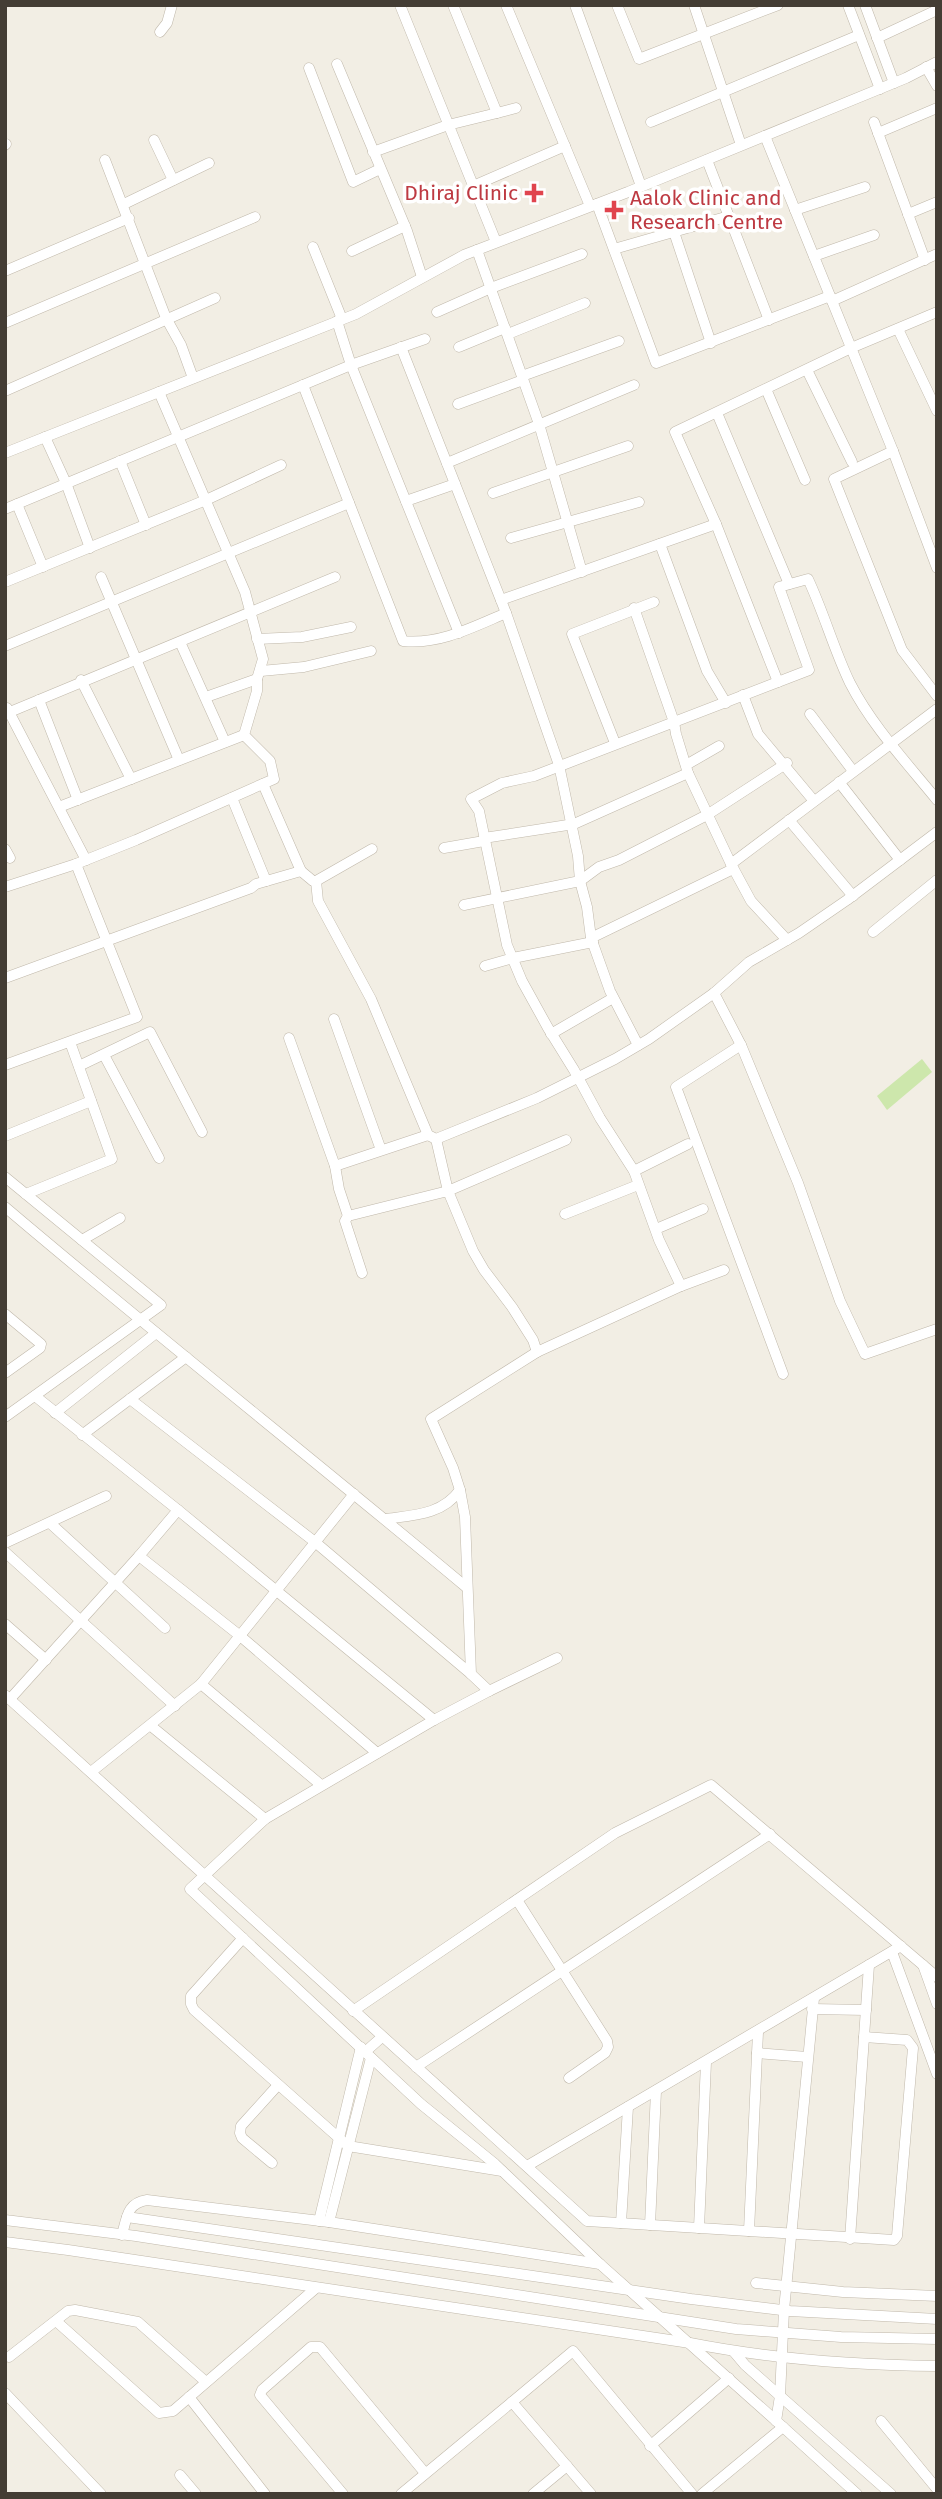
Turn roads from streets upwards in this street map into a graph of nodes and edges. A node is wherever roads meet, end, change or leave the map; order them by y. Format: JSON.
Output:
{"nodes":[{"id":1,"x":172,"y":5,"type":"edge"},
{"id":2,"x":400,"y":5,"type":"edge"},
{"id":3,"x":453,"y":5,"type":"edge"},
{"id":4,"x":506,"y":5,"type":"edge"},
{"id":5,"x":575,"y":5,"type":"edge"},
{"id":6,"x":617,"y":5,"type":"edge"},
{"id":7,"x":694,"y":5,"type":"edge"},
{"id":8,"x":778,"y":5,"type":"edge"},
{"id":9,"x":848,"y":5,"type":"edge"},
{"id":10,"x":864,"y":5,"type":"edge"},
{"id":11,"x":937,"y":10,"type":"edge"},
{"id":12,"x":160,"y":32,"type":"dead end"},
{"id":13,"x":705,"y":35,"type":"junction"},
{"id":14,"x":859,"y":35,"type":"junction"},
{"id":15,"x":877,"y":38,"type":"junction"},
{"id":16,"x":937,"y":62,"type":"edge"},
{"id":17,"x":337,"y":64,"type":"dead end"},
{"id":18,"x":926,"y":67,"type":"junction"},
{"id":19,"x":309,"y":68,"type":"dead end"},
{"id":20,"x":894,"y":83,"type":"junction"},
{"id":21,"x":937,"y":86,"type":"edge"},
{"id":22,"x":880,"y":89,"type":"junction"},
{"id":23,"x":723,"y":92,"type":"junction"},
{"id":24,"x":516,"y":108,"type":"dead end"},
{"id":25,"x":937,"y":108,"type":"edge"},
{"id":26,"x":497,"y":113,"type":"junction"},
{"id":27,"x":651,"y":122,"type":"dead end"},
{"id":28,"x":874,"y":122,"type":"dead end"},
{"id":29,"x":448,"y":125,"type":"junction"},
{"id":30,"x":878,"y":133,"type":"junction"},
{"id":31,"x":765,"y":136,"type":"junction"},
{"id":32,"x":154,"y":140,"type":"dead end"},
{"id":33,"x":741,"y":145,"type":"junction"},
{"id":34,"x":565,"y":146,"type":"junction"},
{"id":35,"x":373,"y":152,"type":"junction"},
{"id":36,"x":105,"y":160,"type":"dead end"},
{"id":37,"x":707,"y":160,"type":"junction"},
{"id":38,"x":209,"y":163,"type":"dead end"},
{"id":39,"x":380,"y":169,"type":"junction"},
{"id":40,"x":173,"y":180,"type":"junction"},
{"id":41,"x":473,"y":186,"type":"junction"},
{"id":42,"x":641,"y":186,"type":"junction"},
{"id":43,"x":864,"y":187,"type":"dead end"},
{"id":44,"x":937,"y":202,"type":"edge"},
{"id":45,"x":124,"y":204,"type":"junction"},
{"id":46,"x":594,"y":205,"type":"junction"},
{"id":47,"x":795,"y":210,"type":"junction"},
{"id":48,"x":908,"y":214,"type":"junction"},
{"id":49,"x":729,"y":216,"type":"junction"},
{"id":50,"x":255,"y":217,"type":"dead end"},
{"id":51,"x":128,"y":218,"type":"junction"},
{"id":52,"x":405,"y":226,"type":"junction"},
{"id":53,"x":674,"y":232,"type":"junction"},
{"id":54,"x":874,"y":234,"type":"dead end"},
{"id":55,"x":496,"y":243,"type":"junction"},
{"id":56,"x":313,"y":247,"type":"dead end"},
{"id":57,"x":477,"y":250,"type":"junction"},
{"id":58,"x":614,"y":250,"type":"junction"},
{"id":59,"x":352,"y":251,"type":"dead end"},
{"id":60,"x":582,"y":254,"type":"dead end"},
{"id":61,"x":937,"y":254,"type":"edge"},
{"id":62,"x":814,"y":256,"type":"junction"},
{"id":63,"x":925,"y":260,"type":"junction"},
{"id":64,"x":145,"y":262,"type":"junction"},
{"id":65,"x":5,"y":271,"type":"edge"},
{"id":66,"x":422,"y":277,"type":"junction"},
{"id":67,"x":491,"y":288,"type":"junction"},
{"id":68,"x":215,"y":298,"type":"dead end"},
{"id":69,"x":831,"y":299,"type":"junction"},
{"id":70,"x":585,"y":303,"type":"dead end"},
{"id":71,"x":937,"y":312,"type":"edge"},
{"id":72,"x":437,"y":313,"type":"dead end"},
{"id":73,"x":166,"y":318,"type":"junction"},
{"id":74,"x":339,"y":320,"type":"junction"},
{"id":75,"x":769,"y":320,"type":"junction"},
{"id":76,"x":5,"y":323,"type":"edge"},
{"id":77,"x":898,"y":329,"type":"junction"},
{"id":78,"x":506,"y":331,"type":"junction"},
{"id":79,"x":425,"y":339,"type":"dead end"},
{"id":80,"x":619,"y":341,"type":"dead end"},
{"id":81,"x":711,"y":343,"type":"junction"},
{"id":82,"x":459,"y":347,"type":"dead end"},
{"id":83,"x":401,"y":348,"type":"junction"},
{"id":84,"x":851,"y":348,"type":"junction"},
{"id":85,"x":351,"y":365,"type":"junction"},
{"id":86,"x":807,"y":370,"type":"junction"},
{"id":87,"x":193,"y":378,"type":"junction"},
{"id":88,"x":523,"y":378,"type":"junction"},
{"id":89,"x":303,"y":385,"type":"junction"},
{"id":90,"x":634,"y":385,"type":"dead end"},
{"id":91,"x":766,"y":389,"type":"junction"},
{"id":92,"x":5,"y":391,"type":"edge"},
{"id":93,"x":159,"y":392,"type":"junction"},
{"id":94,"x":933,"y":392,"type":"edge"},
{"id":95,"x":458,"y":404,"type":"dead end"},
{"id":96,"x":937,"y":411,"type":"edge"},
{"id":97,"x":717,"y":413,"type":"junction"},
{"id":98,"x":539,"y":424,"type":"junction"},
{"id":99,"x":45,"y":437,"type":"junction"},
{"id":100,"x":178,"y":437,"type":"junction"},
{"id":101,"x":628,"y":446,"type":"dead end"},
{"id":102,"x":893,"y":451,"type":"junction"},
{"id":103,"x":5,"y":453,"type":"edge"},
{"id":104,"x":120,"y":461,"type":"junction"},
{"id":105,"x":852,"y":462,"type":"dead end"},
{"id":106,"x":447,"y":463,"type":"junction"},
{"id":107,"x":281,"y":465,"type":"dead end"},
{"id":108,"x":553,"y":471,"type":"junction"},
{"id":109,"x":805,"y":480,"type":"dead end"},
{"id":110,"x":66,"y":483,"type":"junction"},
{"id":111,"x":455,"y":484,"type":"junction"},
{"id":112,"x":493,"y":493,"type":"dead end"},
{"id":113,"x":206,"y":500,"type":"junction"},
{"id":114,"x":406,"y":501,"type":"junction"},
{"id":115,"x":639,"y":502,"type":"dead end"},
{"id":116,"x":349,"y":503,"type":"junction"},
{"id":117,"x":16,"y":504,"type":"junction"},
{"id":118,"x":5,"y":509,"type":"edge"},
{"id":119,"x":569,"y":522,"type":"junction"},
{"id":120,"x":716,"y":524,"type":"junction"},
{"id":121,"x":146,"y":525,"type":"junction"},
{"id":122,"x":511,"y":538,"type":"dead end"},
{"id":123,"x":660,"y":544,"type":"junction"},
{"id":124,"x":90,"y":548,"type":"junction"},
{"id":125,"x":227,"y":552,"type":"junction"},
{"id":126,"x":43,"y":567,"type":"junction"},
{"id":127,"x":937,"y":568,"type":"edge"},
{"id":128,"x":582,"y":572,"type":"junction"},
{"id":129,"x":101,"y":577,"type":"dead end"},
{"id":130,"x":335,"y":577,"type":"dead end"},
{"id":131,"x":5,"y":582,"type":"edge"},
{"id":132,"x":789,"y":584,"type":"junction"},
{"id":133,"x":501,"y":600,"type":"junction"},
{"id":134,"x":111,"y":602,"type":"junction"},
{"id":135,"x":654,"y":602,"type":"dead end"},
{"id":136,"x":634,"y":608,"type":"junction"},
{"id":137,"x":250,"y":613,"type":"junction"},
{"id":138,"x":506,"y":613,"type":"junction"},
{"id":139,"x":351,"y":627,"type":"dead end"},
{"id":140,"x":459,"y":633,"type":"junction"},
{"id":141,"x":257,"y":639,"type":"junction"},
{"id":142,"x":180,"y":642,"type":"junction"},
{"id":143,"x":5,"y":646,"type":"edge"},
{"id":144,"x":371,"y":651,"type":"dead end"},
{"id":145,"x":137,"y":659,"type":"junction"},
{"id":146,"x":259,"y":675,"type":"junction"},
{"id":147,"x":81,"y":680,"type":"junction"},
{"id":148,"x":778,"y":682,"type":"junction"},
{"id":149,"x":743,"y":695,"type":"junction"},
{"id":150,"x":937,"y":696,"type":"edge"},
{"id":151,"x":206,"y":697,"type":"junction"},
{"id":152,"x":39,"y":700,"type":"junction"},
{"id":153,"x":726,"y":704,"type":"junction"},
{"id":154,"x":937,"y":709,"type":"edge"},
{"id":155,"x":6,"y":710,"type":"edge"},
{"id":156,"x":810,"y":715,"type":"dead end"},
{"id":157,"x":674,"y":722,"type":"junction"},
{"id":158,"x":244,"y":735,"type":"junction"},
{"id":159,"x":225,"y":743,"type":"junction"},
{"id":160,"x":615,"y":743,"type":"junction"},
{"id":161,"x":891,"y":743,"type":"junction"},
{"id":162,"x":719,"y":746,"type":"dead end"},
{"id":163,"x":179,"y":760,"type":"junction"},
{"id":164,"x":785,"y":764,"type":"junction"},
{"id":165,"x":559,"y":765,"type":"junction"},
{"id":166,"x":687,"y":769,"type":"junction"},
{"id":167,"x":853,"y":771,"type":"junction"},
{"id":168,"x":131,"y":779,"type":"junction"},
{"id":169,"x":839,"y":782,"type":"junction"},
{"id":170,"x":263,"y":785,"type":"junction"},
{"id":171,"x":232,"y":799,"type":"junction"},
{"id":172,"x":78,"y":800,"type":"junction"},
{"id":173,"x":937,"y":800,"type":"edge"},
{"id":174,"x":814,"y":801,"type":"junction"},
{"id":175,"x":59,"y":807,"type":"junction"},
{"id":176,"x":707,"y":815,"type":"junction"},
{"id":177,"x":789,"y":820,"type":"junction"},
{"id":178,"x":570,"y":824,"type":"junction"},
{"id":179,"x":937,"y":832,"type":"edge"},
{"id":180,"x":484,"y":840,"type":"junction"},
{"id":181,"x":444,"y":848,"type":"dead end"},
{"id":182,"x":372,"y":849,"type":"dead end"},
{"id":183,"x":900,"y":860,"type":"junction"},
{"id":184,"x":81,"y":862,"type":"junction"},
{"id":185,"x":732,"y":866,"type":"junction"},
{"id":186,"x":301,"y":871,"type":"junction"},
{"id":187,"x":936,"y":880,"type":"edge"},
{"id":188,"x":266,"y":881,"type":"junction"},
{"id":189,"x":316,"y":881,"type":"junction"},
{"id":190,"x":580,"y":881,"type":"junction"},
{"id":191,"x":5,"y":887,"type":"edge"},
{"id":192,"x":853,"y":896,"type":"junction"},
{"id":193,"x":498,"y":898,"type":"junction"},
{"id":194,"x":464,"y":905,"type":"dead end"},
{"id":195,"x":873,"y":932,"type":"dead end"},
{"id":196,"x":107,"y":940,"type":"junction"},
{"id":197,"x":592,"y":940,"type":"junction"},
{"id":198,"x":787,"y":940,"type":"junction"},
{"id":199,"x":513,"y":958,"type":"junction"},
{"id":200,"x":485,"y":966,"type":"dead end"},
{"id":201,"x":5,"y":978,"type":"edge"},
{"id":202,"x":714,"y":993,"type":"junction"},
{"id":203,"x":613,"y":998,"type":"junction"},
{"id":204,"x":334,"y":1019,"type":"dead end"},
{"id":205,"x":551,"y":1034,"type":"junction"},
{"id":206,"x":289,"y":1038,"type":"dead end"},
{"id":207,"x":70,"y":1042,"type":"junction"},
{"id":208,"x":639,"y":1045,"type":"junction"},
{"id":209,"x":741,"y":1045,"type":"junction"},
{"id":210,"x":104,"y":1055,"type":"junction"},
{"id":211,"x":5,"y":1065,"type":"edge"},
{"id":212,"x":79,"y":1066,"type":"junction"},
{"id":213,"x":579,"y":1078,"type":"junction"},
{"id":214,"x":91,"y":1101,"type":"junction"},
{"id":215,"x":202,"y":1132,"type":"dead end"},
{"id":216,"x":5,"y":1136,"type":"edge"},
{"id":217,"x":432,"y":1137,"type":"junction"},
{"id":218,"x":566,"y":1140,"type":"dead end"},
{"id":219,"x":688,"y":1144,"type":"dead end"},
{"id":220,"x":381,"y":1150,"type":"junction"},
{"id":221,"x":159,"y":1158,"type":"dead end"},
{"id":222,"x":335,"y":1166,"type":"junction"},
{"id":223,"x":634,"y":1171,"type":"junction"},
{"id":224,"x":5,"y":1177,"type":"edge"},
{"id":225,"x":638,"y":1185,"type":"junction"},
{"id":226,"x":448,"y":1191,"type":"junction"},
{"id":227,"x":26,"y":1194,"type":"junction"},
{"id":228,"x":5,"y":1207,"type":"edge"},
{"id":229,"x":703,"y":1209,"type":"dead end"},
{"id":230,"x":565,"y":1214,"type":"dead end"},
{"id":231,"x":348,"y":1216,"type":"junction"},
{"id":232,"x":120,"y":1218,"type":"dead end"},
{"id":233,"x":656,"y":1229,"type":"junction"},
{"id":234,"x":82,"y":1240,"type":"junction"},
{"id":235,"x":724,"y":1270,"type":"dead end"},
{"id":236,"x":362,"y":1273,"type":"dead end"},
{"id":237,"x":681,"y":1286,"type":"junction"},
{"id":238,"x":5,"y":1314,"type":"edge"},
{"id":239,"x":141,"y":1321,"type":"junction"},
{"id":240,"x":937,"y":1329,"type":"edge"},
{"id":241,"x":156,"y":1333,"type":"junction"},
{"id":242,"x":537,"y":1352,"type":"junction"},
{"id":243,"x":186,"y":1357,"type":"junction"},
{"id":244,"x":5,"y":1373,"type":"edge"},
{"id":245,"x":783,"y":1374,"type":"dead end"},
{"id":246,"x":35,"y":1396,"type":"junction"},
{"id":247,"x":130,"y":1399,"type":"junction"},
{"id":248,"x":55,"y":1413,"type":"junction"},
{"id":249,"x":5,"y":1417,"type":"edge"},
{"id":250,"x":82,"y":1435,"type":"junction"},
{"id":251,"x":460,"y":1490,"type":"junction"},
{"id":252,"x":354,"y":1494,"type":"junction"},
{"id":253,"x":106,"y":1496,"type":"dead end"},
{"id":254,"x":178,"y":1510,"type":"junction"},
{"id":255,"x":385,"y":1519,"type":"junction"},
{"id":256,"x":50,"y":1522,"type":"junction"},
{"id":257,"x":315,"y":1542,"type":"junction"},
{"id":258,"x":5,"y":1543,"type":"edge"},
{"id":259,"x":5,"y":1552,"type":"edge"},
{"id":260,"x":139,"y":1556,"type":"junction"},
{"id":261,"x":115,"y":1582,"type":"junction"},
{"id":262,"x":466,"y":1587,"type":"junction"},
{"id":263,"x":276,"y":1591,"type":"junction"},
{"id":264,"x":81,"y":1620,"type":"junction"},
{"id":265,"x":5,"y":1624,"type":"edge"},
{"id":266,"x":165,"y":1628,"type":"dead end"},
{"id":267,"x":239,"y":1636,"type":"junction"},
{"id":268,"x":557,"y":1658,"type":"dead end"},
{"id":269,"x":46,"y":1660,"type":"junction"},
{"id":270,"x":471,"y":1674,"type":"junction"},
{"id":271,"x":201,"y":1684,"type":"junction"},
{"id":272,"x":489,"y":1691,"type":"junction"},
{"id":273,"x":8,"y":1697,"type":"edge"},
{"id":274,"x":176,"y":1706,"type":"junction"},
{"id":275,"x":434,"y":1720,"type":"junction"},
{"id":276,"x":151,"y":1727,"type":"junction"},
{"id":277,"x":377,"y":1753,"type":"junction"},
{"id":278,"x":91,"y":1772,"type":"junction"},
{"id":279,"x":321,"y":1785,"type":"junction"},
{"id":280,"x":265,"y":1819,"type":"junction"},
{"id":281,"x":770,"y":1834,"type":"junction"},
{"id":282,"x":204,"y":1875,"type":"junction"},
{"id":283,"x":517,"y":1900,"type":"junction"},
{"id":284,"x":243,"y":1938,"type":"junction"},
{"id":285,"x":897,"y":1949,"type":"junction"},
{"id":286,"x":869,"y":1965,"type":"junction"},
{"id":287,"x":923,"y":1965,"type":"junction"},
{"id":288,"x":562,"y":1971,"type":"junction"},
{"id":289,"x":937,"y":1977,"type":"edge"},
{"id":290,"x":813,"y":2003,"type":"junction"},
{"id":291,"x":937,"y":2004,"type":"edge"},
{"id":292,"x":866,"y":2010,"type":"junction"},
{"id":293,"x":353,"y":2011,"type":"junction"},
{"id":294,"x":758,"y":2032,"type":"junction"},
{"id":295,"x":382,"y":2037,"type":"junction"},
{"id":296,"x":864,"y":2037,"type":"junction"},
{"id":297,"x":366,"y":2052,"type":"junction"},
{"id":298,"x":757,"y":2053,"type":"junction"},
{"id":299,"x":807,"y":2057,"type":"junction"},
{"id":300,"x":706,"y":2062,"type":"junction"},
{"id":301,"x":416,"y":2067,"type":"junction"},
{"id":302,"x":937,"y":2074,"type":"edge"},
{"id":303,"x":569,"y":2078,"type":"dead end"},
{"id":304,"x":278,"y":2085,"type":"junction"},
{"id":305,"x":656,"y":2091,"type":"junction"},
{"id":306,"x":628,"y":2107,"type":"junction"},
{"id":307,"x":339,"y":2139,"type":"junction"},
{"id":308,"x":348,"y":2146,"type":"junction"},
{"id":309,"x":272,"y":2163,"type":"dead end"},
{"id":310,"x":527,"y":2166,"type":"junction"},
{"id":311,"x":502,"y":2171,"type":"junction"},
{"id":312,"x":127,"y":2217,"type":"junction"},
{"id":313,"x":5,"y":2221,"type":"edge"},
{"id":314,"x":324,"y":2221,"type":"junction"},
{"id":315,"x":621,"y":2223,"type":"junction"},
{"id":316,"x":650,"y":2225,"type":"junction"},
{"id":317,"x":699,"y":2228,"type":"junction"},
{"id":318,"x":749,"y":2231,"type":"junction"},
{"id":319,"x":791,"y":2234,"type":"junction"},
{"id":320,"x":122,"y":2235,"type":"junction"},
{"id":321,"x":850,"y":2239,"type":"junction"},
{"id":322,"x":5,"y":2242,"type":"edge"},
{"id":323,"x":600,"y":2264,"type":"junction"},
{"id":324,"x":756,"y":2283,"type":"dead end"},
{"id":325,"x":786,"y":2286,"type":"junction"},
{"id":326,"x":316,"y":2288,"type":"junction"},
{"id":327,"x":631,"y":2291,"type":"junction"},
{"id":328,"x":937,"y":2296,"type":"edge"},
{"id":329,"x":784,"y":2310,"type":"junction"},
{"id":330,"x":659,"y":2316,"type":"junction"},
{"id":331,"x":937,"y":2319,"type":"edge"},
{"id":332,"x":56,"y":2321,"type":"junction"},
{"id":333,"x":783,"y":2333,"type":"junction"},
{"id":334,"x":937,"y":2339,"type":"edge"},
{"id":335,"x":690,"y":2343,"type":"junction"},
{"id":336,"x":734,"y":2352,"type":"junction"},
{"id":337,"x":9,"y":2357,"type":"dead end"},
{"id":338,"x":782,"y":2357,"type":"junction"},
{"id":339,"x":937,"y":2366,"type":"edge"},
{"id":340,"x":729,"y":2378,"type":"junction"},
{"id":341,"x":206,"y":2382,"type":"junction"},
{"id":342,"x":5,"y":2393,"type":"edge"},
{"id":343,"x":780,"y":2396,"type":"junction"},
{"id":344,"x":189,"y":2397,"type":"junction"},
{"id":345,"x":512,"y":2402,"type":"junction"},
{"id":346,"x":881,"y":2421,"type":"dead end"},
{"id":347,"x":780,"y":2424,"type":"junction"},
{"id":348,"x":650,"y":2446,"type":"junction"},
{"id":349,"x":567,"y":2466,"type":"junction"},
{"id":350,"x":425,"y":2473,"type":"junction"},
{"id":351,"x":180,"y":2475,"type":"dead end"},
{"id":352,"x":937,"y":2489,"type":"edge"},
{"id":353,"x":101,"y":2494,"type":"edge"},
{"id":354,"x":196,"y":2494,"type":"edge"},
{"id":355,"x":265,"y":2494,"type":"edge"},
{"id":356,"x":343,"y":2494,"type":"edge"},
{"id":357,"x":401,"y":2494,"type":"edge"},
{"id":358,"x":533,"y":2494,"type":"edge"},
{"id":359,"x":591,"y":2494,"type":"edge"},
{"id":360,"x":692,"y":2494,"type":"edge"},
{"id":361,"x":702,"y":2494,"type":"edge"},
{"id":362,"x":857,"y":2494,"type":"edge"},
{"id":363,"x":891,"y":2494,"type":"edge"}],
"edges":[{"from":1,"to":12,"type":"street"},
{"from":2,"to":29,"type":"street"},
{"from":3,"to":26,"type":"street"},
{"from":4,"to":34,"type":"street"},
{"from":5,"to":42,"type":"street"},
{"from":6,"to":13,"type":"street"},
{"from":7,"to":13,"type":"street"},
{"from":8,"to":13,"type":"street"},
{"from":9,"to":14,"type":"street"},
{"from":10,"to":15,"type":"street"},
{"from":11,"to":15,"type":"street"},
{"from":13,"to":23,"type":"street"},
{"from":14,"to":22,"type":"street"},
{"from":14,"to":23,"type":"street"},
{"from":15,"to":20,"type":"street"},
{"from":16,"to":18,"type":"street"},
{"from":17,"to":35,"type":"street"},
{"from":18,"to":20,"type":"street"},
{"from":18,"to":21,"type":"street"},
{"from":19,"to":39,"type":"street"},
{"from":20,"to":22,"type":"street"},
{"from":22,"to":31,"type":"street"},
{"from":23,"to":27,"type":"street"},
{"from":23,"to":33,"type":"street"},
{"from":24,"to":26,"type":"street"},
{"from":25,"to":30,"type":"street"},
{"from":26,"to":29,"type":"street"},
{"from":28,"to":30,"type":"street"},
{"from":29,"to":35,"type":"street"},
{"from":29,"to":41,"type":"street"},
{"from":30,"to":48,"type":"street"},
{"from":31,"to":33,"type":"street"},
{"from":31,"to":47,"type":"street"},
{"from":32,"to":40,"type":"street"},
{"from":33,"to":37,"type":"street"},
{"from":34,"to":41,"type":"street"},
{"from":34,"to":46,"type":"street"},
{"from":35,"to":39,"type":"street"},
{"from":36,"to":45,"type":"street"},
{"from":37,"to":42,"type":"street"},
{"from":37,"to":49,"type":"street"},
{"from":38,"to":40,"type":"street"},
{"from":39,"to":52,"type":"street"},
{"from":40,"to":45,"type":"street"},
{"from":41,"to":55,"type":"street"},
{"from":42,"to":46,"type":"street"},
{"from":43,"to":47,"type":"street"},
{"from":44,"to":48,"type":"street"},
{"from":45,"to":51,"type":"street"},
{"from":46,"to":55,"type":"street"},
{"from":46,"to":58,"type":"street"},
{"from":47,"to":62,"type":"street"},
{"from":48,"to":63,"type":"street"},
{"from":49,"to":53,"type":"street"},
{"from":49,"to":75,"type":"street"},
{"from":50,"to":64,"type":"street"},
{"from":51,"to":64,"type":"street"},
{"from":51,"to":65,"type":"street"},
{"from":52,"to":59,"type":"street"},
{"from":52,"to":66,"type":"street"},
{"from":53,"to":58,"type":"street"},
{"from":53,"to":81,"type":"street"},
{"from":54,"to":62,"type":"street"},
{"from":55,"to":57,"type":"street"},
{"from":56,"to":74,"type":"street"},
{"from":57,"to":66,"type":"street"},
{"from":57,"to":67,"type":"street"},
{"from":58,"to":81,"type":"street"},
{"from":60,"to":67,"type":"street"},
{"from":61,"to":63,"type":"street"},
{"from":62,"to":69,"type":"street"},
{"from":63,"to":69,"type":"street"},
{"from":64,"to":73,"type":"street"},
{"from":64,"to":76,"type":"street"},
{"from":66,"to":74,"type":"street"},
{"from":67,"to":72,"type":"street"},
{"from":67,"to":78,"type":"street"},
{"from":68,"to":73,"type":"street"},
{"from":69,"to":75,"type":"street"},
{"from":69,"to":84,"type":"street"},
{"from":70,"to":78,"type":"street"},
{"from":71,"to":77,"type":"street"},
{"from":73,"to":87,"type":"street"},
{"from":73,"to":92,"type":"street"},
{"from":74,"to":85,"type":"street"},
{"from":74,"to":87,"type":"street"},
{"from":75,"to":81,"type":"street"},
{"from":77,"to":84,"type":"street"},
{"from":77,"to":94,"type":"street"},
{"from":78,"to":82,"type":"street"},
{"from":78,"to":88,"type":"street"},
{"from":79,"to":83,"type":"street"},
{"from":80,"to":88,"type":"street"},
{"from":83,"to":85,"type":"street"},
{"from":83,"to":106,"type":"street"},
{"from":84,"to":86,"type":"street"},
{"from":84,"to":102,"type":"street"},
{"from":85,"to":89,"type":"street"},
{"from":85,"to":114,"type":"street"},
{"from":86,"to":91,"type":"street"},
{"from":86,"to":105,"type":"street"},
{"from":87,"to":93,"type":"street"},
{"from":88,"to":95,"type":"street"},
{"from":88,"to":98,"type":"street"},
{"from":89,"to":100,"type":"street"},
{"from":89,"to":116,"type":"street"},
{"from":90,"to":98,"type":"street"},
{"from":91,"to":97,"type":"street"},
{"from":91,"to":109,"type":"street"},
{"from":93,"to":99,"type":"street"},
{"from":93,"to":100,"type":"street"},
{"from":94,"to":96,"type":"street"},
{"from":97,"to":120,"type":"street"},
{"from":97,"to":132,"type":"street"},
{"from":98,"to":106,"type":"street"},
{"from":98,"to":108,"type":"street"},
{"from":99,"to":103,"type":"street"},
{"from":99,"to":110,"type":"street"},
{"from":100,"to":104,"type":"street"},
{"from":100,"to":113,"type":"street"},
{"from":101,"to":108,"type":"street"},
{"from":102,"to":127,"type":"street"},
{"from":102,"to":150,"type":"street"},
{"from":104,"to":110,"type":"street"},
{"from":104,"to":121,"type":"street"},
{"from":106,"to":111,"type":"street"},
{"from":107,"to":113,"type":"street"},
{"from":108,"to":112,"type":"street"},
{"from":108,"to":119,"type":"street"},
{"from":110,"to":117,"type":"street"},
{"from":110,"to":124,"type":"street"},
{"from":111,"to":114,"type":"street"},
{"from":111,"to":133,"type":"street"},
{"from":113,"to":121,"type":"street"},
{"from":113,"to":125,"type":"street"},
{"from":114,"to":140,"type":"street"},
{"from":115,"to":119,"type":"street"},
{"from":116,"to":125,"type":"street"},
{"from":116,"to":140,"type":"street"},
{"from":117,"to":118,"type":"street"},
{"from":117,"to":126,"type":"street"},
{"from":119,"to":122,"type":"street"},
{"from":119,"to":128,"type":"street"},
{"from":120,"to":123,"type":"street"},
{"from":120,"to":148,"type":"street"},
{"from":121,"to":124,"type":"street"},
{"from":123,"to":128,"type":"street"},
{"from":123,"to":153,"type":"street"},
{"from":124,"to":126,"type":"street"},
{"from":125,"to":134,"type":"street"},
{"from":125,"to":137,"type":"street"},
{"from":126,"to":131,"type":"street"},
{"from":128,"to":133,"type":"street"},
{"from":129,"to":134,"type":"street"},
{"from":130,"to":137,"type":"street"},
{"from":132,"to":148,"type":"street"},
{"from":132,"to":161,"type":"street"},
{"from":133,"to":138,"type":"street"},
{"from":134,"to":143,"type":"street"},
{"from":134,"to":145,"type":"street"},
{"from":135,"to":136,"type":"street"},
{"from":136,"to":157,"type":"street"},
{"from":136,"to":160,"type":"street"},
{"from":137,"to":141,"type":"street"},
{"from":137,"to":142,"type":"street"},
{"from":138,"to":140,"type":"street"},
{"from":138,"to":165,"type":"street"},
{"from":139,"to":141,"type":"street"},
{"from":141,"to":146,"type":"street"},
{"from":142,"to":145,"type":"street"},
{"from":142,"to":151,"type":"street"},
{"from":144,"to":146,"type":"street"},
{"from":145,"to":147,"type":"street"},
{"from":145,"to":163,"type":"street"},
{"from":146,"to":151,"type":"street"},
{"from":146,"to":158,"type":"street"},
{"from":147,"to":152,"type":"street"},
{"from":147,"to":168,"type":"street"},
{"from":148,"to":149,"type":"street"},
{"from":149,"to":153,"type":"street"},
{"from":149,"to":164,"type":"street"},
{"from":151,"to":159,"type":"street"},
{"from":152,"to":155,"type":"street"},
{"from":152,"to":172,"type":"street"},
{"from":153,"to":157,"type":"street"},
{"from":154,"to":161,"type":"street"},
{"from":155,"to":175,"type":"street"},
{"from":156,"to":167,"type":"street"},
{"from":157,"to":160,"type":"street"},
{"from":157,"to":166,"type":"street"},
{"from":158,"to":159,"type":"street"},
{"from":158,"to":170,"type":"street"},
{"from":159,"to":163,"type":"street"},
{"from":160,"to":165,"type":"street"},
{"from":161,"to":167,"type":"street"},
{"from":161,"to":173,"type":"street"},
{"from":162,"to":166,"type":"street"},
{"from":163,"to":168,"type":"street"},
{"from":164,"to":174,"type":"street"},
{"from":164,"to":176,"type":"street"},
{"from":165,"to":178,"type":"street"},
{"from":165,"to":180,"type":"street"},
{"from":166,"to":176,"type":"street"},
{"from":166,"to":178,"type":"street"},
{"from":167,"to":169,"type":"street"},
{"from":168,"to":172,"type":"street"},
{"from":169,"to":174,"type":"street"},
{"from":169,"to":183,"type":"street"},
{"from":170,"to":171,"type":"street"},
{"from":170,"to":186,"type":"street"},
{"from":171,"to":184,"type":"street"},
{"from":171,"to":188,"type":"street"},
{"from":172,"to":175,"type":"street"},
{"from":174,"to":177,"type":"street"},
{"from":175,"to":184,"type":"street"},
{"from":176,"to":185,"type":"street"},
{"from":176,"to":190,"type":"street"},
{"from":177,"to":185,"type":"street"},
{"from":177,"to":192,"type":"street"},
{"from":178,"to":180,"type":"street"},
{"from":178,"to":190,"type":"street"},
{"from":179,"to":183,"type":"street"},
{"from":180,"to":181,"type":"street"},
{"from":180,"to":193,"type":"street"},
{"from":182,"to":189,"type":"street"},
{"from":183,"to":192,"type":"street"},
{"from":184,"to":191,"type":"street"},
{"from":184,"to":196,"type":"street"},
{"from":185,"to":197,"type":"street"},
{"from":185,"to":198,"type":"street"},
{"from":186,"to":188,"type":"street"},
{"from":186,"to":189,"type":"street"},
{"from":187,"to":195,"type":"street"},
{"from":188,"to":196,"type":"street"},
{"from":189,"to":217,"type":"street"},
{"from":190,"to":193,"type":"street"},
{"from":190,"to":197,"type":"street"},
{"from":192,"to":198,"type":"street"},
{"from":193,"to":194,"type":"street"},
{"from":193,"to":199,"type":"street"},
{"from":196,"to":201,"type":"street"},
{"from":196,"to":207,"type":"street"},
{"from":197,"to":199,"type":"street"},
{"from":197,"to":203,"type":"street"},
{"from":198,"to":202,"type":"street"},
{"from":199,"to":200,"type":"street"},
{"from":199,"to":205,"type":"street"},
{"from":202,"to":208,"type":"street"},
{"from":202,"to":209,"type":"street"},
{"from":203,"to":205,"type":"street"},
{"from":203,"to":208,"type":"street"},
{"from":204,"to":220,"type":"street"},
{"from":205,"to":213,"type":"street"},
{"from":206,"to":222,"type":"street"},
{"from":207,"to":211,"type":"street"},
{"from":207,"to":212,"type":"street"},
{"from":208,"to":213,"type":"street"},
{"from":209,"to":240,"type":"street"},
{"from":209,"to":245,"type":"street"},
{"from":210,"to":212,"type":"street"},
{"from":210,"to":215,"type":"street"},
{"from":210,"to":221,"type":"street"},
{"from":212,"to":214,"type":"street"},
{"from":213,"to":217,"type":"street"},
{"from":213,"to":223,"type":"street"},
{"from":214,"to":216,"type":"street"},
{"from":214,"to":227,"type":"street"},
{"from":217,"to":220,"type":"street"},
{"from":217,"to":226,"type":"street"},
{"from":218,"to":226,"type":"street"},
{"from":219,"to":223,"type":"street"},
{"from":220,"to":222,"type":"street"},
{"from":222,"to":231,"type":"street"},
{"from":223,"to":225,"type":"street"},
{"from":224,"to":227,"type":"street"},
{"from":225,"to":230,"type":"street"},
{"from":225,"to":233,"type":"street"},
{"from":226,"to":231,"type":"street"},
{"from":226,"to":242,"type":"street"},
{"from":227,"to":234,"type":"street"},
{"from":228,"to":239,"type":"street"},
{"from":229,"to":233,"type":"street"},
{"from":231,"to":236,"type":"street"},
{"from":232,"to":234,"type":"street"},
{"from":233,"to":237,"type":"street"},
{"from":234,"to":239,"type":"street"},
{"from":235,"to":237,"type":"street"},
{"from":237,"to":242,"type":"street"},
{"from":238,"to":244,"type":"street"},
{"from":239,"to":241,"type":"street"},
{"from":239,"to":246,"type":"street"},
{"from":241,"to":243,"type":"street"},
{"from":241,"to":248,"type":"street"},
{"from":242,"to":251,"type":"street"},
{"from":243,"to":247,"type":"street"},
{"from":243,"to":252,"type":"street"},
{"from":246,"to":248,"type":"street"},
{"from":246,"to":249,"type":"street"},
{"from":247,"to":250,"type":"street"},
{"from":247,"to":257,"type":"street"},
{"from":248,"to":250,"type":"street"},
{"from":250,"to":254,"type":"street"},
{"from":251,"to":255,"type":"street"},
{"from":251,"to":262,"type":"street"},
{"from":252,"to":255,"type":"street"},
{"from":252,"to":257,"type":"street"},
{"from":253,"to":256,"type":"street"},
{"from":254,"to":260,"type":"street"},
{"from":254,"to":263,"type":"street"},
{"from":255,"to":262,"type":"street"},
{"from":256,"to":258,"type":"street"},
{"from":256,"to":261,"type":"street"},
{"from":257,"to":263,"type":"street"},
{"from":257,"to":270,"type":"street"},
{"from":259,"to":264,"type":"street"},
{"from":260,"to":261,"type":"street"},
{"from":260,"to":267,"type":"street"},
{"from":261,"to":264,"type":"street"},
{"from":261,"to":266,"type":"street"},
{"from":262,"to":270,"type":"street"},
{"from":263,"to":267,"type":"street"},
{"from":263,"to":275,"type":"street"},
{"from":264,"to":269,"type":"street"},
{"from":264,"to":274,"type":"street"},
{"from":265,"to":269,"type":"street"},
{"from":267,"to":271,"type":"street"},
{"from":267,"to":277,"type":"street"},
{"from":268,"to":272,"type":"street"},
{"from":269,"to":273,"type":"street"},
{"from":270,"to":272,"type":"street"},
{"from":271,"to":274,"type":"street"},
{"from":271,"to":279,"type":"street"},
{"from":272,"to":275,"type":"street"},
{"from":273,"to":278,"type":"street"},
{"from":274,"to":276,"type":"street"},
{"from":275,"to":277,"type":"street"},
{"from":276,"to":278,"type":"street"},
{"from":276,"to":280,"type":"street"},
{"from":277,"to":279,"type":"street"},
{"from":278,"to":282,"type":"street"},
{"from":279,"to":280,"type":"street"},
{"from":280,"to":282,"type":"street"},
{"from":281,"to":283,"type":"street"},
{"from":281,"to":285,"type":"street"},
{"from":281,"to":288,"type":"street"},
{"from":282,"to":284,"type":"street"},
{"from":282,"to":293,"type":"street"},
{"from":283,"to":288,"type":"street"},
{"from":283,"to":293,"type":"street"},
{"from":284,"to":297,"type":"street"},
{"from":284,"to":304,"type":"street"},
{"from":285,"to":286,"type":"street"},
{"from":285,"to":287,"type":"street"},
{"from":285,"to":302,"type":"street"},
{"from":286,"to":290,"type":"street"},
{"from":286,"to":292,"type":"street"},
{"from":287,"to":289,"type":"street"},
{"from":287,"to":291,"type":"street"},
{"from":288,"to":301,"type":"street"},
{"from":288,"to":303,"type":"street"},
{"from":290,"to":292,"type":"street"},
{"from":290,"to":294,"type":"street"},
{"from":290,"to":299,"type":"street"},
{"from":292,"to":296,"type":"street"},
{"from":293,"to":295,"type":"street"},
{"from":294,"to":298,"type":"street"},
{"from":294,"to":300,"type":"street"},
{"from":295,"to":297,"type":"street"},
{"from":295,"to":301,"type":"street"},
{"from":296,"to":321,"type":"street"},
{"from":296,"to":321,"type":"street"},
{"from":297,"to":307,"type":"street"},
{"from":297,"to":308,"type":"street"},
{"from":297,"to":311,"type":"street"},
{"from":298,"to":299,"type":"street"},
{"from":298,"to":318,"type":"street"},
{"from":299,"to":319,"type":"street"},
{"from":300,"to":305,"type":"street"},
{"from":300,"to":317,"type":"street"},
{"from":301,"to":310,"type":"street"},
{"from":304,"to":307,"type":"street"},
{"from":304,"to":309,"type":"street"},
{"from":305,"to":306,"type":"street"},
{"from":305,"to":316,"type":"street"},
{"from":306,"to":310,"type":"street"},
{"from":306,"to":315,"type":"street"},
{"from":307,"to":308,"type":"street"},
{"from":307,"to":314,"type":"street"},
{"from":308,"to":311,"type":"street"},
{"from":308,"to":314,"type":"street"},
{"from":310,"to":315,"type":"street"},
{"from":311,"to":323,"type":"street"},
{"from":312,"to":314,"type":"street"},
{"from":312,"to":320,"type":"street"},
{"from":312,"to":327,"type":"street"},
{"from":313,"to":320,"type":"street"},
{"from":314,"to":323,"type":"street"},
{"from":315,"to":316,"type":"street"},
{"from":316,"to":317,"type":"street"},
{"from":317,"to":318,"type":"street"},
{"from":318,"to":319,"type":"street"},
{"from":319,"to":321,"type":"street"},
{"from":319,"to":325,"type":"street"},
{"from":320,"to":330,"type":"street"},
{"from":322,"to":326,"type":"street"},
{"from":323,"to":327,"type":"street"},
{"from":324,"to":325,"type":"street"},
{"from":325,"to":328,"type":"street"},
{"from":325,"to":329,"type":"street"},
{"from":326,"to":335,"type":"street"},
{"from":326,"to":341,"type":"street"},
{"from":327,"to":329,"type":"street"},
{"from":327,"to":330,"type":"street"},
{"from":329,"to":331,"type":"street"},
{"from":329,"to":333,"type":"street"},
{"from":330,"to":333,"type":"street"},
{"from":330,"to":335,"type":"street"},
{"from":332,"to":337,"type":"street"},
{"from":332,"to":341,"type":"street"},
{"from":332,"to":344,"type":"street"},
{"from":333,"to":334,"type":"street"},
{"from":333,"to":338,"type":"street"},
{"from":335,"to":336,"type":"street"},
{"from":335,"to":340,"type":"street"},
{"from":336,"to":338,"type":"street"},
{"from":336,"to":343,"type":"street"},
{"from":338,"to":339,"type":"street"},
{"from":338,"to":343,"type":"street"},
{"from":340,"to":347,"type":"street"},
{"from":340,"to":348,"type":"street"},
{"from":341,"to":344,"type":"street"},
{"from":342,"to":353,"type":"street"},
{"from":343,"to":347,"type":"street"},
{"from":343,"to":363,"type":"street"},
{"from":344,"to":355,"type":"street"},
{"from":345,"to":348,"type":"street"},
{"from":345,"to":349,"type":"street"},
{"from":345,"to":350,"type":"street"},
{"from":346,"to":352,"type":"street"},
{"from":347,"to":361,"type":"street"},
{"from":347,"to":362,"type":"street"},
{"from":348,"to":360,"type":"street"},
{"from":349,"to":358,"type":"street"},
{"from":349,"to":359,"type":"street"},
{"from":350,"to":356,"type":"street"},
{"from":350,"to":357,"type":"street"},
{"from":351,"to":354,"type":"street"}]}
